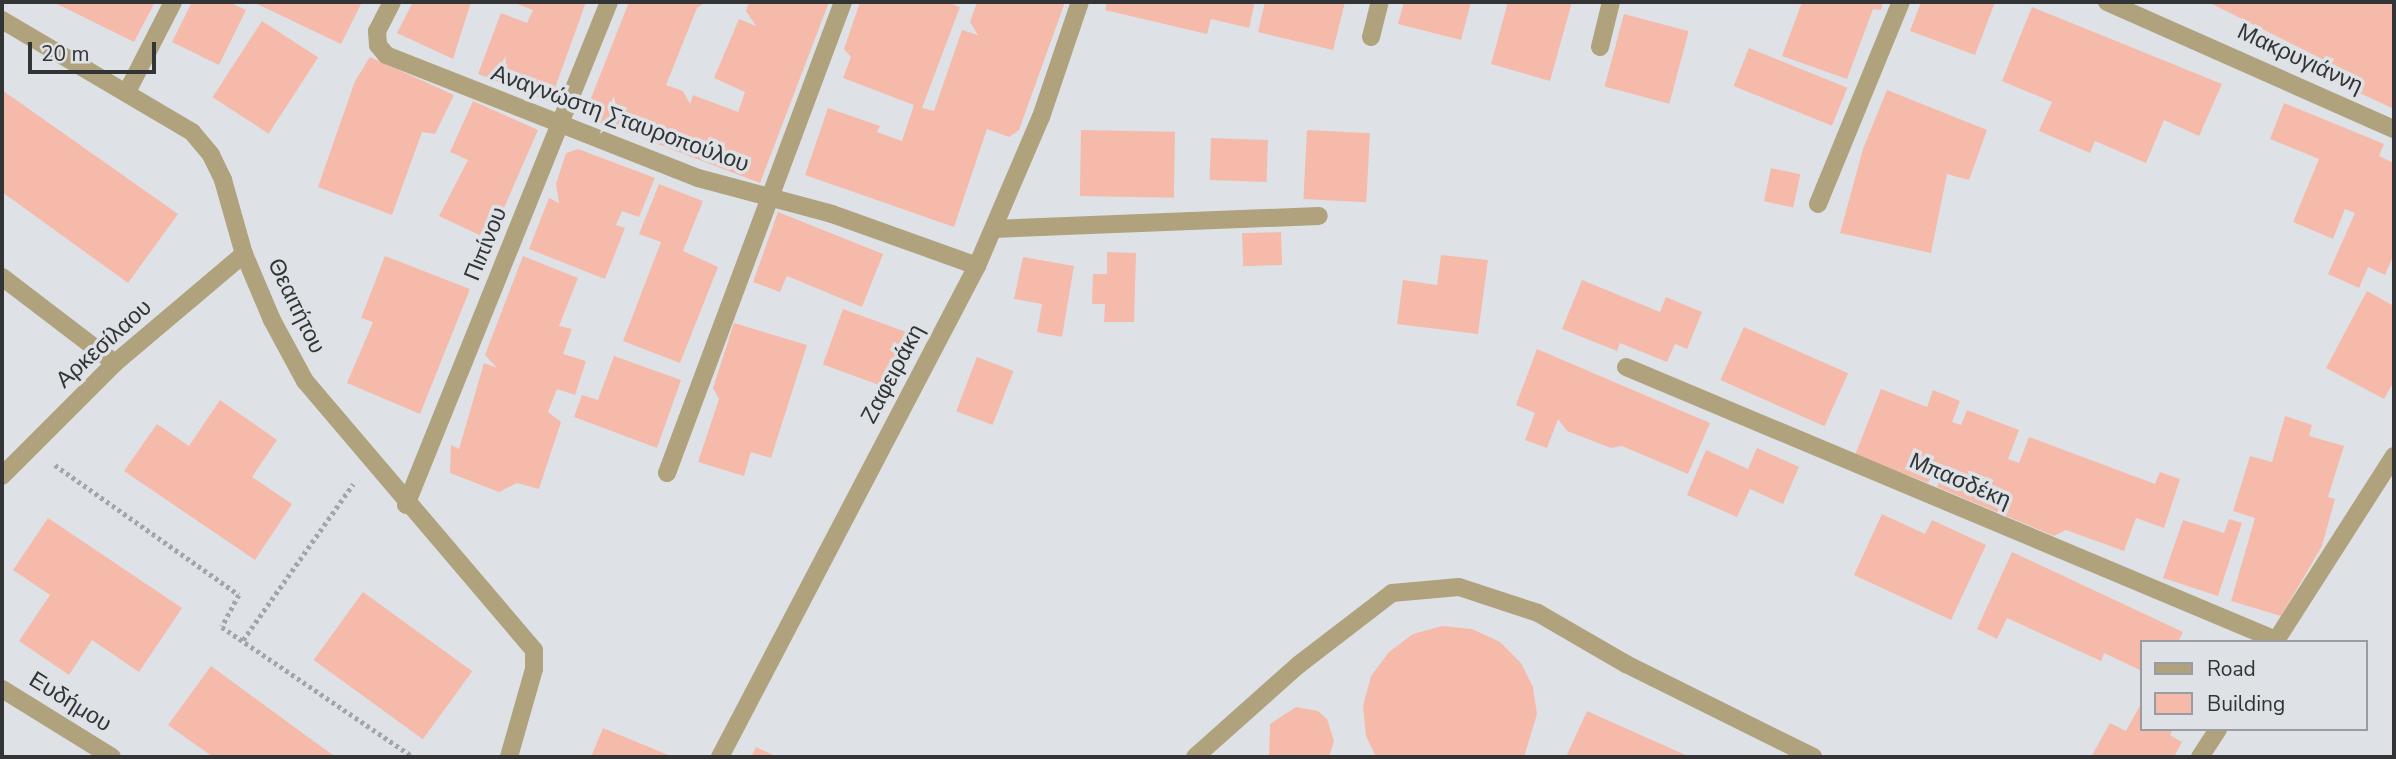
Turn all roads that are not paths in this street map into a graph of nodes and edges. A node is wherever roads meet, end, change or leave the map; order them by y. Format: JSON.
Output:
{"nodes":[{"id":1,"x":173,"y":2,"type":"edge"},
{"id":2,"x":392,"y":2,"type":"edge"},
{"id":3,"x":609,"y":2,"type":"edge"},
{"id":4,"x":843,"y":2,"type":"edge"},
{"id":5,"x":1080,"y":2,"type":"edge"},
{"id":6,"x":1380,"y":2,"type":"edge"},
{"id":7,"x":1611,"y":2,"type":"edge"},
{"id":8,"x":1902,"y":2,"type":"edge"},
{"id":9,"x":2107,"y":2,"type":"edge"},
{"id":10,"x":2,"y":20,"type":"edge"},
{"id":11,"x":1371,"y":37,"type":"dead end"},
{"id":12,"x":1600,"y":47,"type":"dead end"},
{"id":13,"x":127,"y":92,"type":"junction"},
{"id":14,"x":561,"y":126,"type":"junction"},
{"id":15,"x":2394,"y":129,"type":"edge"},
{"id":16,"x":767,"y":198,"type":"junction"},
{"id":17,"x":1818,"y":204,"type":"dead end"},
{"id":18,"x":1319,"y":216,"type":"dead end"},
{"id":19,"x":993,"y":229,"type":"junction"},
{"id":20,"x":244,"y":254,"type":"junction"},
{"id":21,"x":977,"y":266,"type":"junction"},
{"id":22,"x":2,"y":277,"type":"edge"},
{"id":23,"x":115,"y":363,"type":"junction"},
{"id":24,"x":1626,"y":367,"type":"dead end"},
{"id":25,"x":2394,"y":456,"type":"edge"},
{"id":26,"x":667,"y":473,"type":"dead end"},
{"id":27,"x":2,"y":476,"type":"edge"},
{"id":28,"x":406,"y":505,"type":"junction"},
{"id":29,"x":2274,"y":640,"type":"edge"},
{"id":30,"x":2277,"y":640,"type":"edge"},
{"id":31,"x":2,"y":689,"type":"edge"},
{"id":32,"x":2217,"y":731,"type":"edge"},
{"id":33,"x":109,"y":756,"type":"edge"},
{"id":34,"x":509,"y":757,"type":"edge"},
{"id":35,"x":720,"y":757,"type":"edge"},
{"id":36,"x":1195,"y":757,"type":"edge"},
{"id":37,"x":1813,"y":757,"type":"edge"},
{"id":38,"x":2200,"y":757,"type":"edge"}],
"edges":[{"from":1,"to":13,"type":"street"},
{"from":2,"to":14,"type":"street","name":"Αναγνώστη Σταυροπούλου"},
{"from":3,"to":14,"type":"street","name":"Πιπίνου"},
{"from":4,"to":16,"type":"street"},
{"from":5,"to":19,"type":"street","name":"Ζαφειράκη"},
{"from":6,"to":11,"type":"street"},
{"from":7,"to":12,"type":"street"},
{"from":8,"to":17,"type":"street"},
{"from":9,"to":15,"type":"street","name":"Μακρυγιάννη"},
{"from":10,"to":13,"type":"street","name":"Θεαιτήτου"},
{"from":13,"to":20,"type":"street","name":"Θεαιτήτου"},
{"from":14,"to":16,"type":"street","name":"Αναγνώστη Σταυροπούλου"},
{"from":14,"to":28,"type":"street","name":"Πιπίνου"},
{"from":16,"to":21,"type":"street","name":"Αναγνώστη Σταυροπούλου"},
{"from":16,"to":26,"type":"street"},
{"from":18,"to":19,"type":"street"},
{"from":19,"to":21,"type":"street","name":"Ζαφειράκη"},
{"from":20,"to":23,"type":"street","name":"Αρκεσίλαου"},
{"from":20,"to":28,"type":"street","name":"Θεαιτήτου"},
{"from":21,"to":35,"type":"street","name":"Ζαφειράκη"},
{"from":22,"to":23,"type":"street"},
{"from":23,"to":27,"type":"street","name":"Αρκεσίλαου"},
{"from":24,"to":29,"type":"street","name":"Μπασδέκη"},
{"from":25,"to":30,"type":"street"},
{"from":28,"to":34,"type":"street","name":"Θεαιτήτου"},
{"from":31,"to":33,"type":"street","name":"Ευδήμου"},
{"from":32,"to":38,"type":"street"},
{"from":36,"to":37,"type":"street"}]}
